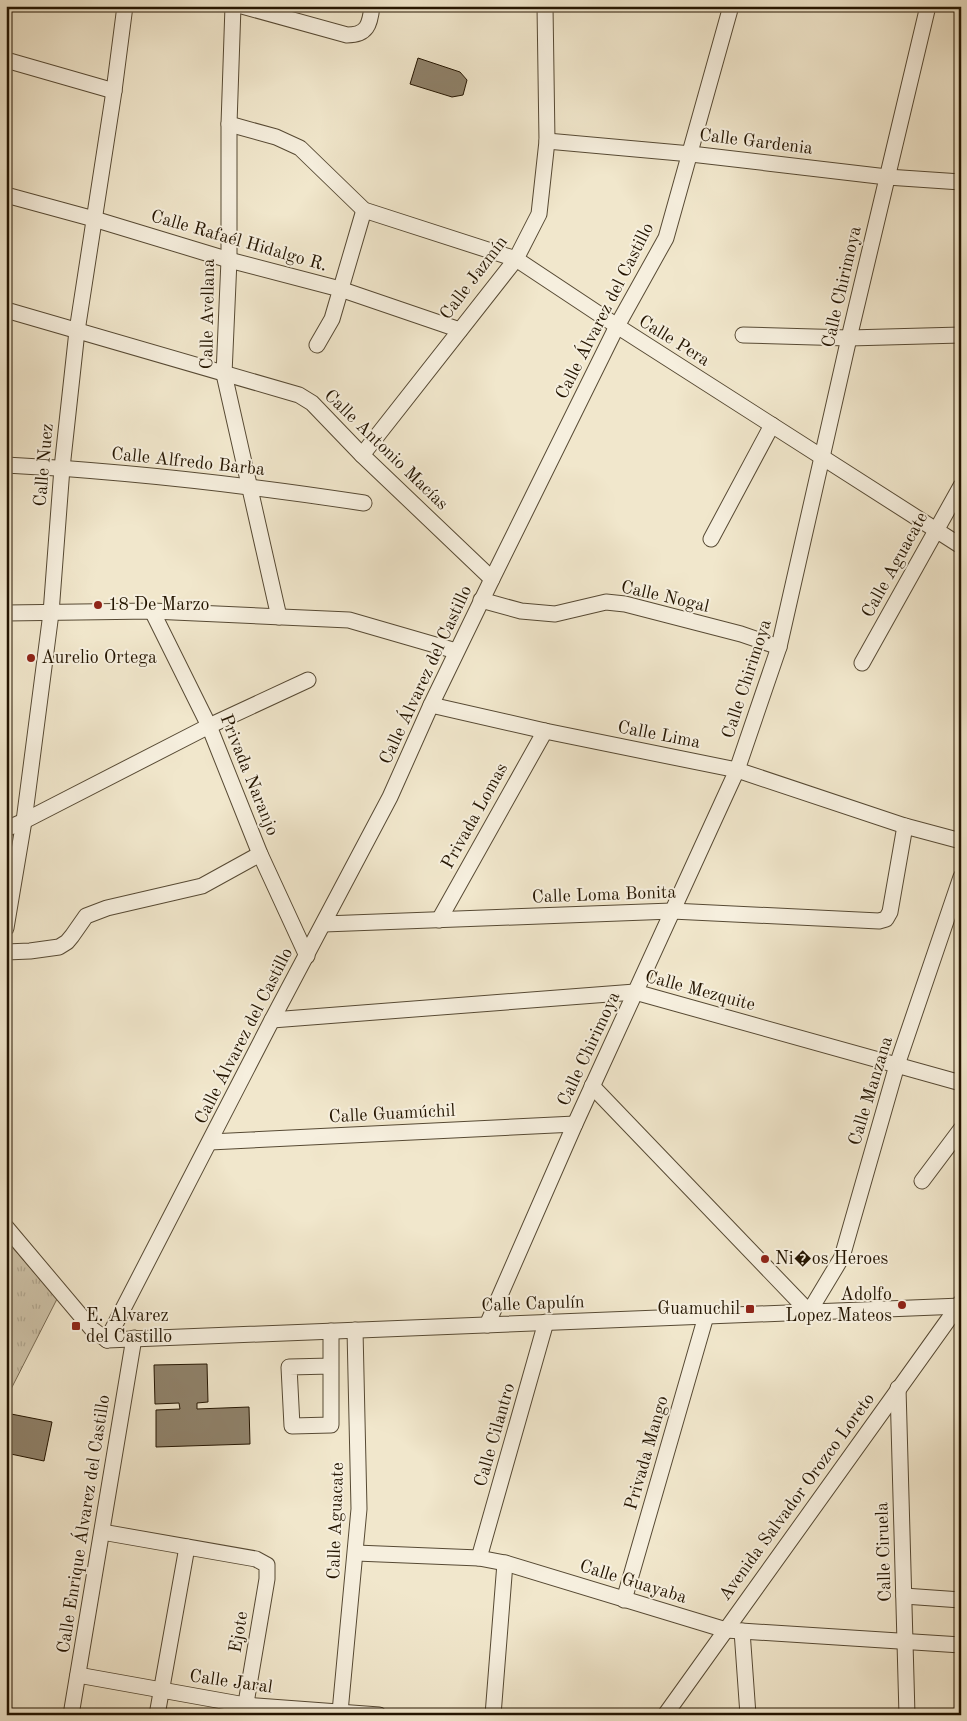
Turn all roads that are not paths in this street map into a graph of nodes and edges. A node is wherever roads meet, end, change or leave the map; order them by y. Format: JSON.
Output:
{"nodes":[{"id":1,"x":125,"y":6,"type":"edge"},
{"id":2,"x":233,"y":6,"type":"edge"},
{"id":3,"x":242,"y":6,"type":"edge"},
{"id":4,"x":372,"y":6,"type":"edge"},
{"id":5,"x":545,"y":6,"type":"edge"},
{"id":6,"x":731,"y":6,"type":"edge"},
{"id":7,"x":928,"y":6,"type":"edge"},
{"id":8,"x":6,"y":60,"type":"edge"},
{"id":9,"x":114,"y":91,"type":"junction"},
{"id":10,"x":229,"y":124,"type":"junction"},
{"id":11,"x":547,"y":141,"type":"junction"},
{"id":12,"x":691,"y":154,"type":"junction"},
{"id":13,"x":887,"y":177,"type":"junction"},
{"id":14,"x":961,"y":182,"type":"edge"},
{"id":15,"x":6,"y":195,"type":"edge"},
{"id":16,"x":364,"y":210,"type":"junction"},
{"id":17,"x":94,"y":219,"type":"junction"},
{"id":18,"x":516,"y":259,"type":"junction"},
{"id":19,"x":228,"y":260,"type":"junction"},
{"id":20,"x":340,"y":289,"type":"junction"},
{"id":21,"x":6,"y":310,"type":"edge"},
{"id":22,"x":617,"y":326,"type":"junction"},
{"id":23,"x":460,"y":330,"type":"junction"},
{"id":24,"x":77,"y":331,"type":"junction"},
{"id":25,"x":743,"y":335,"type":"dead end"},
{"id":26,"x":961,"y":335,"type":"edge"},
{"id":27,"x":849,"y":338,"type":"junction"},
{"id":28,"x":317,"y":344,"type":"dead end"},
{"id":29,"x":224,"y":374,"type":"junction"},
{"id":30,"x":772,"y":426,"type":"junction"},
{"id":31,"x":362,"y":455,"type":"junction"},
{"id":32,"x":823,"y":457,"type":"junction"},
{"id":33,"x":6,"y":465,"type":"edge"},
{"id":34,"x":62,"y":468,"type":"junction"},
{"id":35,"x":250,"y":486,"type":"junction"},
{"id":36,"x":961,"y":486,"type":"edge"},
{"id":37,"x":364,"y":503,"type":"dead end"},
{"id":38,"x":936,"y":530,"type":"junction"},
{"id":39,"x":711,"y":539,"type":"dead end"},
{"id":40,"x":961,"y":546,"type":"edge"},
{"id":41,"x":492,"y":579,"type":"junction"},
{"id":42,"x":482,"y":600,"type":"junction"},
{"id":43,"x":152,"y":611,"type":"junction"},
{"id":44,"x":51,"y":613,"type":"junction"},
{"id":45,"x":6,"y":614,"type":"edge"},
{"id":46,"x":279,"y":617,"type":"junction"},
{"id":47,"x":779,"y":647,"type":"junction"},
{"id":48,"x":456,"y":651,"type":"junction"},
{"id":49,"x":862,"y":663,"type":"dead end"},
{"id":50,"x":308,"y":680,"type":"dead end"},
{"id":51,"x":431,"y":705,"type":"junction"},
{"id":52,"x":210,"y":726,"type":"junction"},
{"id":53,"x":545,"y":731,"type":"junction"},
{"id":54,"x":737,"y":770,"type":"junction"},
{"id":55,"x":24,"y":821,"type":"junction"},
{"id":56,"x":905,"y":826,"type":"junction"},
{"id":57,"x":6,"y":828,"type":"edge"},
{"id":58,"x":961,"y":840,"type":"edge"},
{"id":59,"x":260,"y":854,"type":"junction"},
{"id":60,"x":961,"y":877,"type":"edge"},
{"id":61,"x":672,"y":910,"type":"junction"},
{"id":62,"x":439,"y":920,"type":"junction"},
{"id":63,"x":324,"y":924,"type":"junction"},
{"id":64,"x":6,"y":928,"type":"edge"},
{"id":65,"x":6,"y":952,"type":"edge"},
{"id":66,"x":307,"y":956,"type":"junction"},
{"id":67,"x":635,"y":992,"type":"junction"},
{"id":68,"x":272,"y":1020,"type":"junction"},
{"id":69,"x":897,"y":1065,"type":"junction"},
{"id":70,"x":961,"y":1083,"type":"edge"},
{"id":71,"x":592,"y":1086,"type":"junction"},
{"id":72,"x":575,"y":1124,"type":"junction"},
{"id":73,"x":961,"y":1129,"type":"edge"},
{"id":74,"x":210,"y":1142,"type":"junction"},
{"id":75,"x":922,"y":1181,"type":"dead end"},
{"id":76,"x":6,"y":1227,"type":"edge"},
{"id":77,"x":960,"y":1305,"type":"edge"},
{"id":78,"x":809,"y":1312,"type":"junction"},
{"id":79,"x":706,"y":1316,"type":"junction"},
{"id":80,"x":546,"y":1322,"type":"junction"},
{"id":81,"x":487,"y":1325,"type":"junction"},
{"id":82,"x":354,"y":1330,"type":"junction"},
{"id":83,"x":331,"y":1331,"type":"junction"},
{"id":84,"x":134,"y":1338,"type":"junction"},
{"id":85,"x":107,"y":1340,"type":"junction"},
{"id":86,"x":331,"y":1366,"type":"junction"},
{"id":87,"x":898,"y":1388,"type":"junction"},
{"id":88,"x":102,"y":1532,"type":"junction"},
{"id":89,"x":187,"y":1547,"type":"junction"},
{"id":90,"x":356,"y":1553,"type":"junction"},
{"id":91,"x":479,"y":1558,"type":"junction"},
{"id":92,"x":505,"y":1563,"type":"junction"},
{"id":93,"x":904,"y":1596,"type":"junction"},
{"id":94,"x":624,"y":1600,"type":"junction"},
{"id":95,"x":961,"y":1600,"type":"edge"},
{"id":96,"x":726,"y":1630,"type":"junction"},
{"id":97,"x":742,"y":1631,"type":"junction"},
{"id":98,"x":905,"y":1641,"type":"junction"},
{"id":99,"x":961,"y":1645,"type":"edge"},
{"id":100,"x":78,"y":1675,"type":"junction"},
{"id":101,"x":161,"y":1691,"type":"junction"},
{"id":102,"x":244,"y":1710,"type":"edge"},
{"id":103,"x":346,"y":1713,"type":"edge"},
{"id":104,"x":71,"y":1715,"type":"edge"},
{"id":105,"x":157,"y":1715,"type":"edge"},
{"id":106,"x":379,"y":1715,"type":"edge"},
{"id":107,"x":493,"y":1715,"type":"edge"},
{"id":108,"x":665,"y":1715,"type":"edge"},
{"id":109,"x":748,"y":1715,"type":"edge"},
{"id":110,"x":907,"y":1715,"type":"edge"}],
"edges":[{"from":1,"to":9,"type":"street","name":"Calle Nuez"},
{"from":2,"to":10,"type":"street","name":"Calle Avellana"},
{"from":3,"to":4,"type":"street"},
{"from":5,"to":11,"type":"street","name":"Calle Jazmín"},
{"from":6,"to":12,"type":"street","name":"Calle Álvarez del Castillo"},
{"from":7,"to":13,"type":"street","name":"Calle Chirimoya"},
{"from":8,"to":9,"type":"street"},
{"from":9,"to":17,"type":"street","name":"Calle Nuez"},
{"from":10,"to":16,"type":"street","name":"Calle Pera"},
{"from":10,"to":19,"type":"street","name":"Calle Avellana"},
{"from":11,"to":12,"type":"street","name":"Calle Gardenia"},
{"from":11,"to":18,"type":"street","name":"Calle Jazmín"},
{"from":12,"to":13,"type":"street","name":"Calle Gardenia"},
{"from":12,"to":22,"type":"street","name":"Calle Álvarez del Castillo"},
{"from":13,"to":14,"type":"street","name":"Calle Gardenia"},
{"from":13,"to":27,"type":"street","name":"Calle Chirimoya"},
{"from":15,"to":17,"type":"street","name":"Calle Rafaél Hidalgo R."},
{"from":16,"to":18,"type":"street","name":"Calle Pera"},
{"from":16,"to":20,"type":"street"},
{"from":17,"to":19,"type":"street","name":"Calle Rafaél Hidalgo R."},
{"from":17,"to":24,"type":"street","name":"Calle Nuez"},
{"from":18,"to":22,"type":"street","name":"Calle Pera"},
{"from":18,"to":23,"type":"street","name":"Calle Jazmín"},
{"from":19,"to":20,"type":"street","name":"Calle Rafaél Hidalgo R."},
{"from":19,"to":29,"type":"street","name":"Calle Avellana"},
{"from":20,"to":23,"type":"street","name":"Calle Rafaél Hidalgo R."},
{"from":20,"to":28,"type":"street"},
{"from":21,"to":24,"type":"street","name":"Calle Antonio Macías"},
{"from":22,"to":30,"type":"street","name":"Calle Pera"},
{"from":22,"to":41,"type":"street","name":"Calle Álvarez del Castillo"},
{"from":23,"to":31,"type":"street","name":"Calle Jazmín"},
{"from":24,"to":29,"type":"street","name":"Calle Antonio Macías"},
{"from":24,"to":34,"type":"street","name":"Calle Nuez"},
{"from":25,"to":27,"type":"street"},
{"from":26,"to":27,"type":"street"},
{"from":27,"to":32,"type":"street","name":"Calle Chirimoya"},
{"from":29,"to":31,"type":"street","name":"Calle Antonio Macías"},
{"from":29,"to":35,"type":"street","name":"Calle Avellana"},
{"from":30,"to":32,"type":"street","name":"Calle Pera"},
{"from":30,"to":39,"type":"street"},
{"from":31,"to":41,"type":"street","name":"Calle Antonio Macías"},
{"from":32,"to":38,"type":"street","name":"Calle Pera"},
{"from":32,"to":47,"type":"street","name":"Calle Chirimoya"},
{"from":33,"to":34,"type":"street","name":"Calle Alfredo Barba"},
{"from":34,"to":35,"type":"street","name":"Calle Alfredo Barba"},
{"from":34,"to":44,"type":"street","name":"Calle Nuez"},
{"from":35,"to":37,"type":"street","name":"Calle Alfredo Barba"},
{"from":35,"to":46,"type":"street","name":"Calle Avellana"},
{"from":36,"to":38,"type":"street","name":"Calle Aguacate"},
{"from":38,"to":40,"type":"street","name":"Calle Pera"},
{"from":38,"to":49,"type":"street","name":"Calle Aguacate"},
{"from":41,"to":42,"type":"street","name":"Calle Álvarez del Castillo"},
{"from":42,"to":47,"type":"street","name":"Calle Nogal"},
{"from":42,"to":48,"type":"street","name":"Calle Álvarez del Castillo"},
{"from":43,"to":44,"type":"street"},
{"from":43,"to":46,"type":"street"},
{"from":43,"to":52,"type":"street","name":"Privada Naranjo"},
{"from":44,"to":45,"type":"street"},
{"from":44,"to":55,"type":"street","name":"Calle Nuez"},
{"from":46,"to":48,"type":"street"},
{"from":47,"to":54,"type":"street","name":"Calle Chirimoya"},
{"from":48,"to":51,"type":"street","name":"Calle Álvarez del Castillo"},
{"from":50,"to":52,"type":"street"},
{"from":51,"to":53,"type":"street","name":"Calle Lima"},
{"from":51,"to":63,"type":"street","name":"Calle Álvarez del Castillo"},
{"from":52,"to":55,"type":"street"},
{"from":52,"to":59,"type":"street","name":"Privada Naranjo"},
{"from":53,"to":54,"type":"street","name":"Calle Lima"},
{"from":53,"to":62,"type":"street","name":"Privada Lomas"},
{"from":54,"to":56,"type":"street","name":"Calle Lima"},
{"from":54,"to":61,"type":"street","name":"Calle Chirimoya"},
{"from":55,"to":57,"type":"street"},
{"from":55,"to":64,"type":"street","name":"Calle Nuez"},
{"from":56,"to":58,"type":"street","name":"Calle Lima"},
{"from":56,"to":61,"type":"street","name":"Calle Loma Bonita"},
{"from":59,"to":65,"type":"street"},
{"from":59,"to":66,"type":"street","name":"Privada Naranjo"},
{"from":60,"to":69,"type":"street","name":"Calle Manzana"},
{"from":61,"to":62,"type":"street","name":"Calle Loma Bonita"},
{"from":61,"to":67,"type":"street","name":"Calle Chirimoya"},
{"from":62,"to":63,"type":"street","name":"Calle Loma Bonita"},
{"from":63,"to":66,"type":"street","name":"Calle Álvarez del Castillo"},
{"from":66,"to":68,"type":"street","name":"Calle Álvarez del Castillo"},
{"from":67,"to":68,"type":"street","name":"Calle Mezquite"},
{"from":67,"to":69,"type":"street","name":"Calle Mezquite"},
{"from":67,"to":71,"type":"street","name":"Calle Chirimoya"},
{"from":68,"to":74,"type":"street","name":"Calle Álvarez del Castillo"},
{"from":69,"to":70,"type":"street","name":"Calle Mezquite"},
{"from":69,"to":78,"type":"street","name":"Calle Manzana"},
{"from":71,"to":72,"type":"street","name":"Calle Chirimoya"},
{"from":71,"to":78,"type":"street"},
{"from":72,"to":74,"type":"street","name":"Calle Guamúchil"},
{"from":72,"to":81,"type":"street","name":"Calle Chirimoya"},
{"from":73,"to":75,"type":"street"},
{"from":74,"to":85,"type":"street","name":"Calle Álvarez del Castillo"},
{"from":76,"to":85,"type":"street"},
{"from":77,"to":78,"type":"street","name":"Calle Capulín"},
{"from":77,"to":87,"type":"street","name":"Avenida Salvador Orozco Loreto"},
{"from":78,"to":79,"type":"street","name":"Calle Capulín"},
{"from":79,"to":80,"type":"street","name":"Calle Capulín"},
{"from":79,"to":94,"type":"street","name":"Privada Mango"},
{"from":80,"to":81,"type":"street","name":"Calle Capulín"},
{"from":80,"to":91,"type":"street","name":"Calle Cilantro"},
{"from":81,"to":82,"type":"street","name":"Calle Capulín"},
{"from":82,"to":83,"type":"street","name":"Calle Capulín"},
{"from":82,"to":90,"type":"street","name":"Calle Aguacate"},
{"from":83,"to":84,"type":"street","name":"Calle Capulín"},
{"from":83,"to":86,"type":"street"},
{"from":84,"to":85,"type":"street","name":"Calle Capulín"},
{"from":84,"to":88,"type":"street","name":"Calle Enrique Álvarez del Castillo"},
{"from":86,"to":86,"type":"street"},
{"from":87,"to":93,"type":"street","name":"Calle Ciruela"},
{"from":87,"to":96,"type":"street","name":"Avenida Salvador Orozco Loreto"},
{"from":88,"to":89,"type":"street"},
{"from":88,"to":100,"type":"street","name":"Calle Enrique Álvarez del Castillo"},
{"from":89,"to":101,"type":"street"},
{"from":89,"to":102,"type":"street","name":"Ejote"},
{"from":90,"to":91,"type":"street","name":"Calle Guayaba"},
{"from":90,"to":103,"type":"street","name":"Calle Aguacate"},
{"from":91,"to":92,"type":"street","name":"Calle Guayaba"},
{"from":92,"to":94,"type":"street","name":"Calle Guayaba"},
{"from":92,"to":107,"type":"street"},
{"from":93,"to":95,"type":"street"},
{"from":93,"to":98,"type":"street","name":"Calle Ciruela"},
{"from":94,"to":96,"type":"street","name":"Calle Guayaba"},
{"from":96,"to":97,"type":"street","name":"Calle Guayaba"},
{"from":96,"to":108,"type":"street","name":"Avenida Salvador Orozco Loreto"},
{"from":97,"to":98,"type":"street","name":"Calle Guayaba"},
{"from":97,"to":109,"type":"street"},
{"from":98,"to":99,"type":"street","name":"Calle Guayaba"},
{"from":98,"to":110,"type":"street","name":"Calle Ciruela"},
{"from":100,"to":101,"type":"street","name":"Calle Jaral"},
{"from":100,"to":104,"type":"street","name":"Calle Enrique Álvarez del Castillo"},
{"from":101,"to":102,"type":"street","name":"Calle Jaral"},
{"from":101,"to":105,"type":"street"},
{"from":102,"to":103,"type":"street","name":"Calle Jaral"},
{"from":103,"to":106,"type":"street","name":"Calle Jaral"}]}
